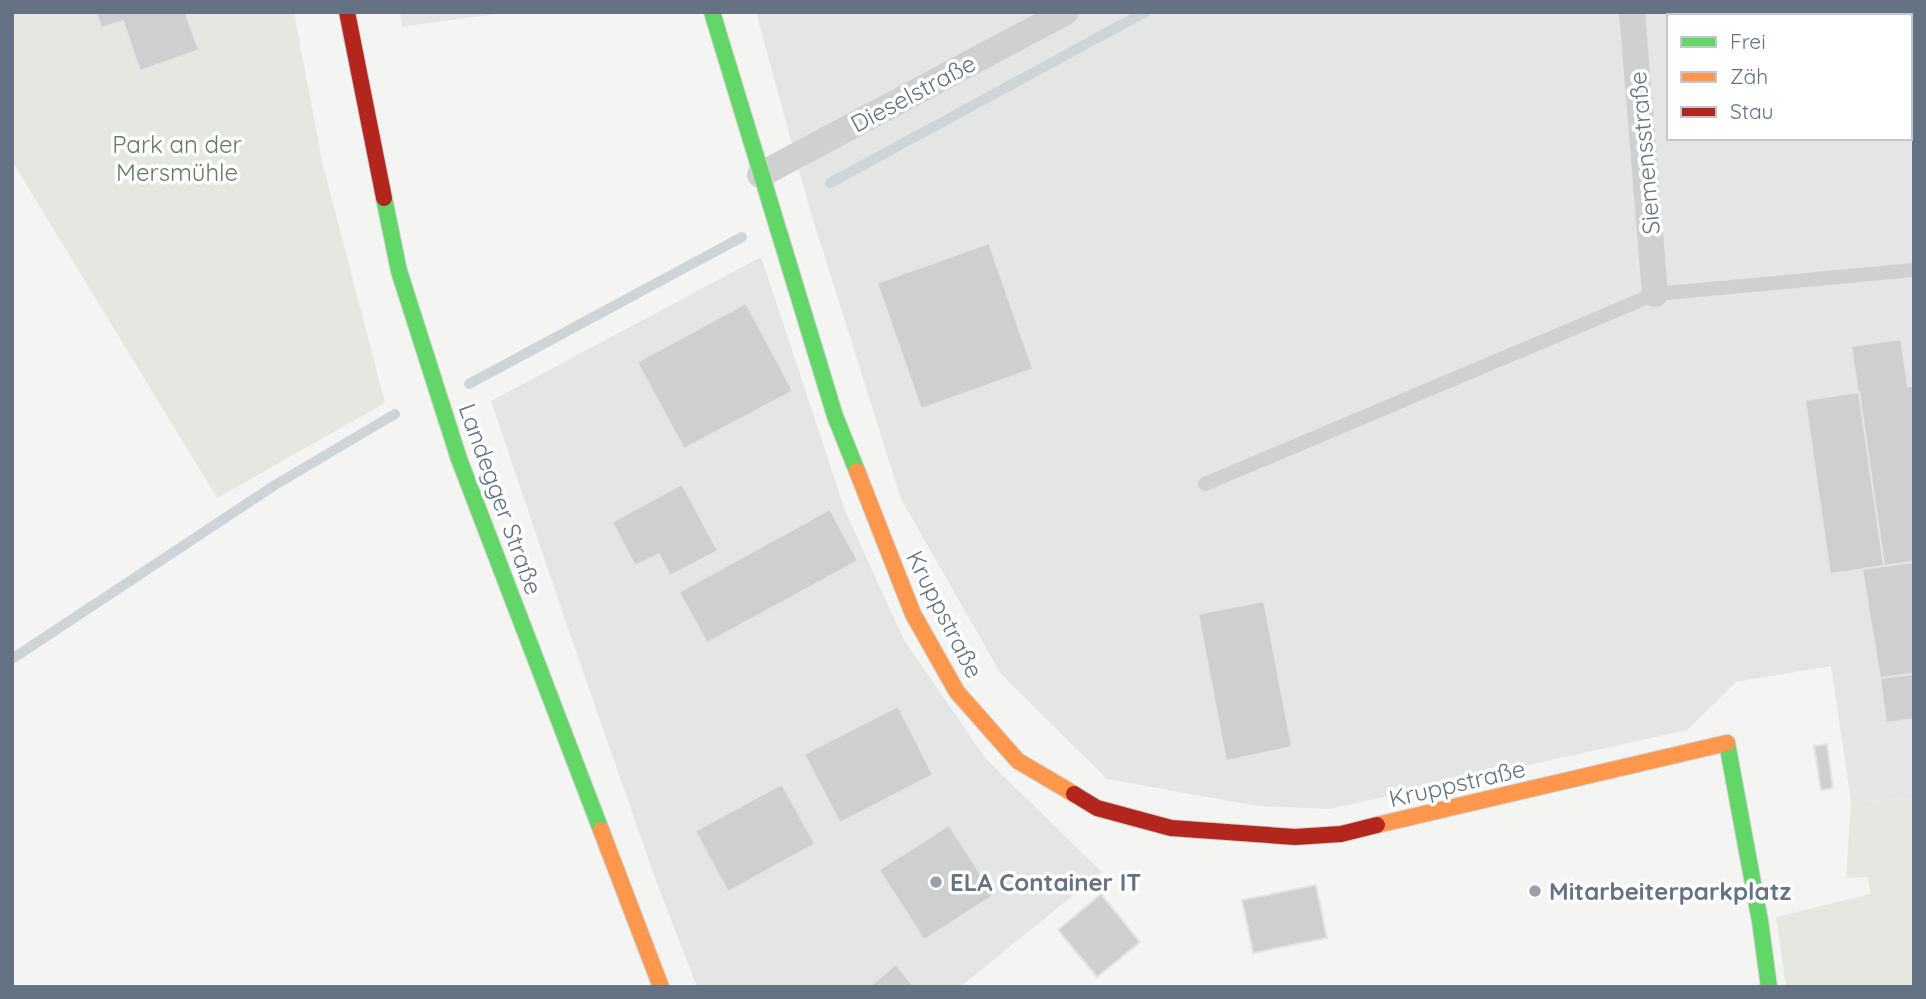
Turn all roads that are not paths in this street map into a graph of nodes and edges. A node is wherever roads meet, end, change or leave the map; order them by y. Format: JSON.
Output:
{"nodes":[{"id":1,"x":347,"y":12,"type":"edge"},
{"id":2,"x":712,"y":12,"type":"edge"},
{"id":3,"x":1066,"y":12,"type":"edge"},
{"id":4,"x":1632,"y":12,"type":"edge"},
{"id":5,"x":760,"y":175,"type":"junction"},
{"id":6,"x":1914,"y":270,"type":"edge"},
{"id":7,"x":1655,"y":293,"type":"junction"},
{"id":8,"x":1205,"y":484,"type":"dead end"},
{"id":9,"x":661,"y":987,"type":"edge"},
{"id":10,"x":1769,"y":987,"type":"edge"}],
"edges":[{"from":1,"to":9,"type":"street","name":"Landegger Straße"},
{"from":2,"to":5,"type":"street","name":"Kruppstraße"},
{"from":3,"to":5,"type":"street","name":"Dieselstraße"},
{"from":4,"to":7,"type":"street","name":"Siemensstraße"},
{"from":5,"to":10,"type":"street","name":"Kruppstraße"},
{"from":6,"to":7,"type":"lane"},
{"from":7,"to":8,"type":"lane"}]}
